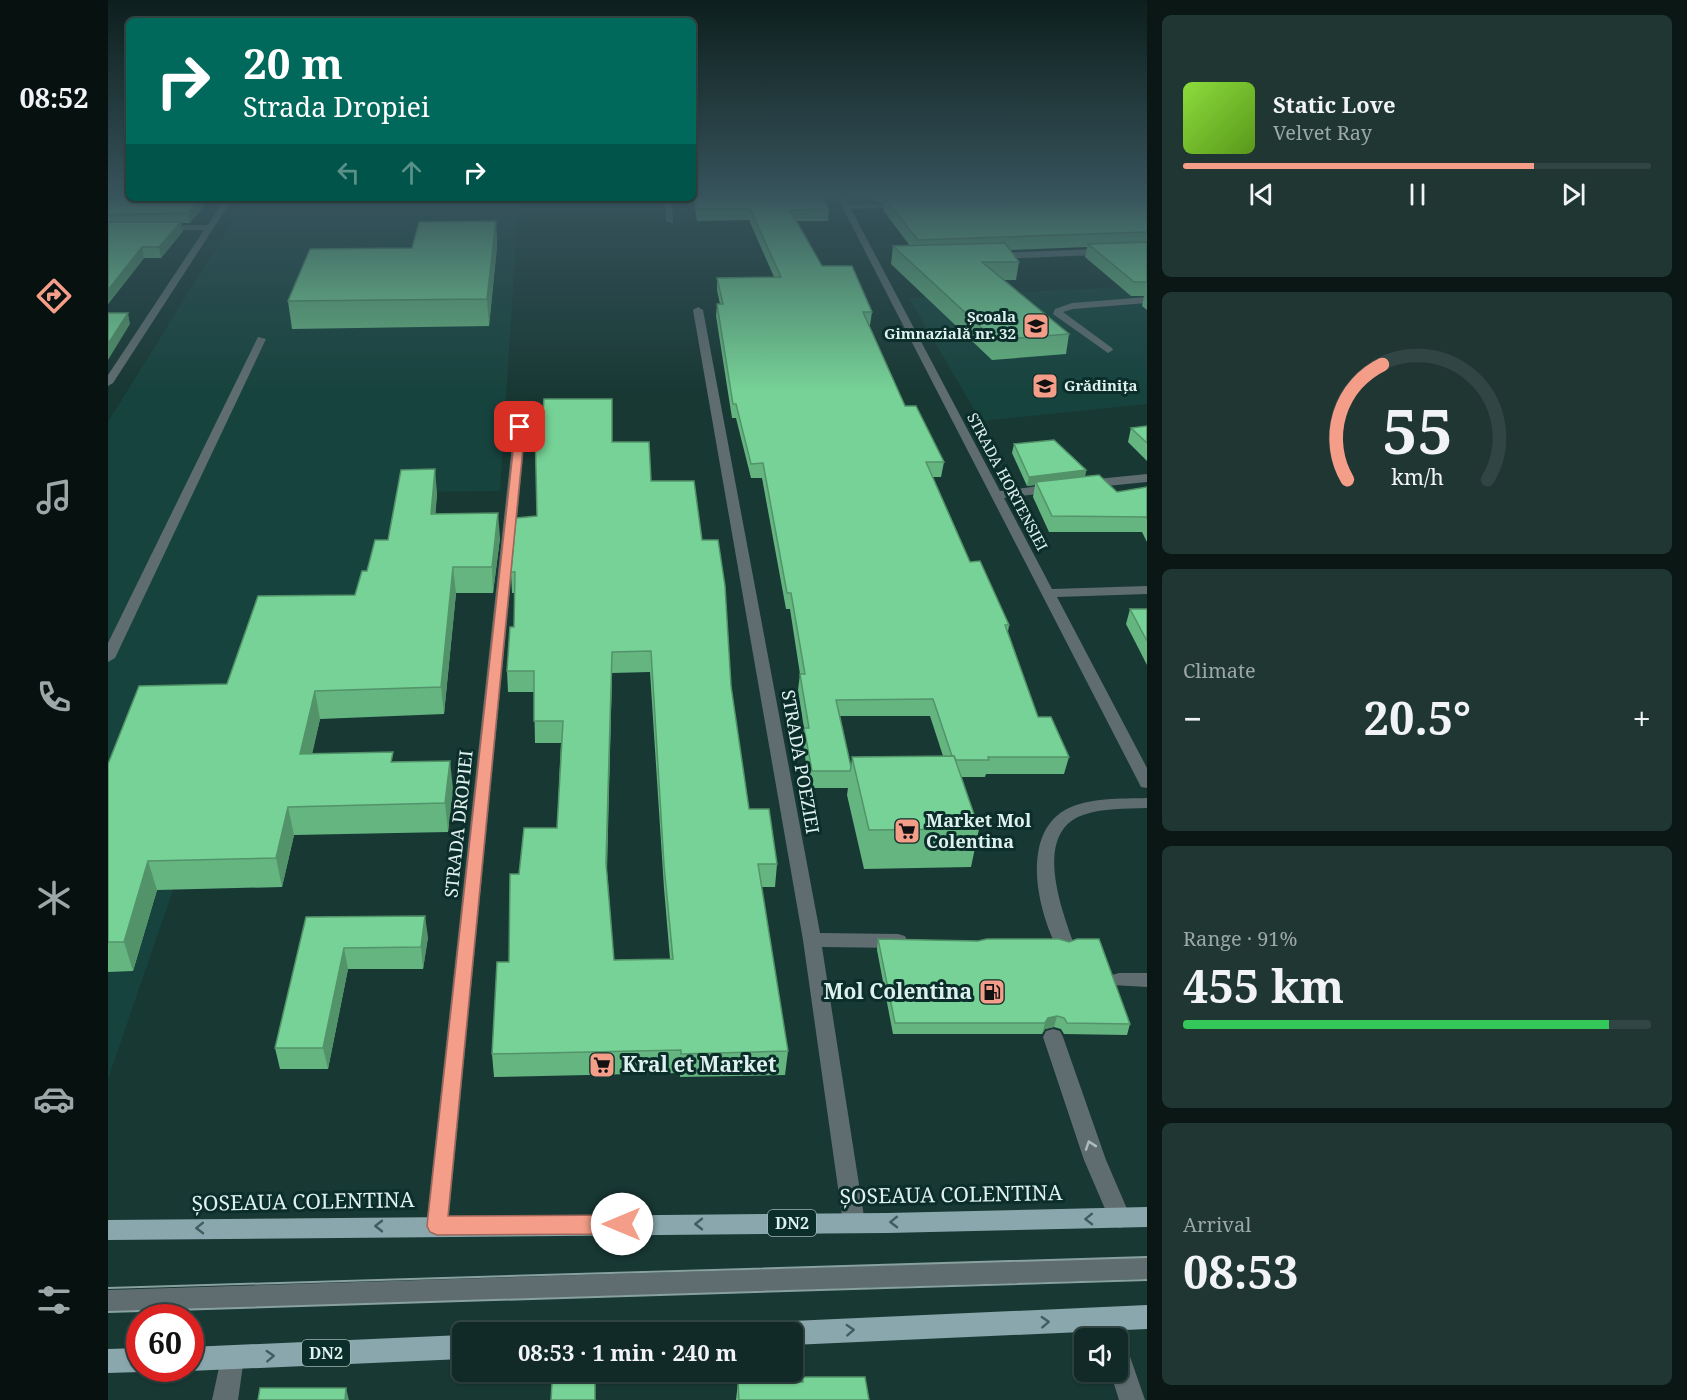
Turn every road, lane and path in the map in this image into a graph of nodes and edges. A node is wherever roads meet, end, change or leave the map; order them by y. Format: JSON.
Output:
{"nodes":[{"id":1,"x":188,"y":260,"type":"edge"},
{"id":2,"x":881,"y":260,"type":"edge"},
{"id":3,"x":1147,"y":300,"type":"edge"},
{"id":4,"x":698,"y":310,"type":"dead end"},
{"id":5,"x":261,"y":339,"type":"dead end"},
{"id":6,"x":1108,"y":350,"type":"dead end"},
{"id":7,"x":108,"y":383,"type":"edge"},
{"id":8,"x":520,"y":427,"type":"dead end"},
{"id":9,"x":1147,"y":478,"type":"edge"},
{"id":10,"x":995,"y":495,"type":"junction"},
{"id":11,"x":1147,"y":590,"type":"edge"},
{"id":12,"x":1048,"y":593,"type":"junction"},
{"id":13,"x":108,"y":658,"type":"edge"},
{"id":14,"x":1146,"y":780,"type":"edge"},
{"id":15,"x":1147,"y":803,"type":"edge"},
{"id":16,"x":812,"y":940,"type":"junction"},
{"id":17,"x":918,"y":942,"type":"edge"},
{"id":18,"x":1065,"y":944,"type":"edge"},
{"id":19,"x":1119,"y":980,"type":"dead end"},
{"id":20,"x":1147,"y":980,"type":"edge"},
{"id":21,"x":1053,"y":1037,"type":"dead end"},
{"id":22,"x":1147,"y":1217,"type":"edge"},
{"id":23,"x":1120,"y":1218,"type":"junction"},
{"id":24,"x":854,"y":1223,"type":"junction"},
{"id":25,"x":437,"y":1226,"type":"junction"},
{"id":26,"x":108,"y":1230,"type":"edge"},
{"id":27,"x":1147,"y":1268,"type":"edge"},
{"id":28,"x":108,"y":1301,"type":"edge"},
{"id":29,"x":1147,"y":1317,"type":"edge"},
{"id":30,"x":1109,"y":1328,"type":"edge"},
{"id":31,"x":1074,"y":1329,"type":"edge"},
{"id":32,"x":803,"y":1333,"type":"edge"},
{"id":33,"x":452,"y":1347,"type":"edge"},
{"id":34,"x":232,"y":1358,"type":"junction"},
{"id":35,"x":204,"y":1359,"type":"edge"},
{"id":36,"x":126,"y":1360,"type":"edge"},
{"id":37,"x":108,"y":1361,"type":"edge"},
{"id":38,"x":1126,"y":1382,"type":"edge"},
{"id":39,"x":225,"y":1400,"type":"edge"},
{"id":40,"x":1132,"y":1400,"type":"edge"}],
"edges":[{"from":1,"to":7,"type":"street"},
{"from":2,"to":10,"type":"street","name":"STRADA HORTENSIEI"},
{"from":3,"to":6,"type":"street"},
{"from":4,"to":16,"type":"street","name":"STRADA POEZIEI"},
{"from":5,"to":13,"type":"street"},
{"from":8,"to":25,"type":"street","name":"STRADA DROPIEI"},
{"from":9,"to":10,"type":"street"},
{"from":10,"to":12,"type":"street","name":"STRADA HORTENSIEI"},
{"from":11,"to":12,"type":"street"},
{"from":12,"to":14,"type":"street","name":"STRADA HORTENSIEI"},
{"from":15,"to":18,"type":"street"},
{"from":16,"to":17,"type":"street"},
{"from":16,"to":24,"type":"street","name":"STRADA POEZIEI"},
{"from":19,"to":20,"type":"street"},
{"from":23,"to":21,"type":"street","one_way":true},
{"from":22,"to":23,"type":"main road","name":"ȘOSEAUA COLENTINA","number":"DN2"},
{"from":23,"to":24,"type":"main road","name":"ȘOSEAUA COLENTINA","number":"DN2","one_way":true},
{"from":24,"to":25,"type":"main road","name":"ȘOSEAUA COLENTINA","number":"DN2","one_way":true},
{"from":25,"to":26,"type":"main road","name":"ȘOSEAUA COLENTINA","number":"DN2","one_way":true},
{"from":27,"to":28,"type":"street"},
{"from":29,"to":30,"type":"main road"},
{"from":32,"to":31,"type":"main road","one_way":true},
{"from":34,"to":33,"type":"main road","number":"DN2","one_way":true},
{"from":34,"to":35,"type":"main road","number":"DN2"},
{"from":34,"to":39,"type":"street"},
{"from":36,"to":37,"type":"main road"},
{"from":38,"to":40,"type":"street"}]}
